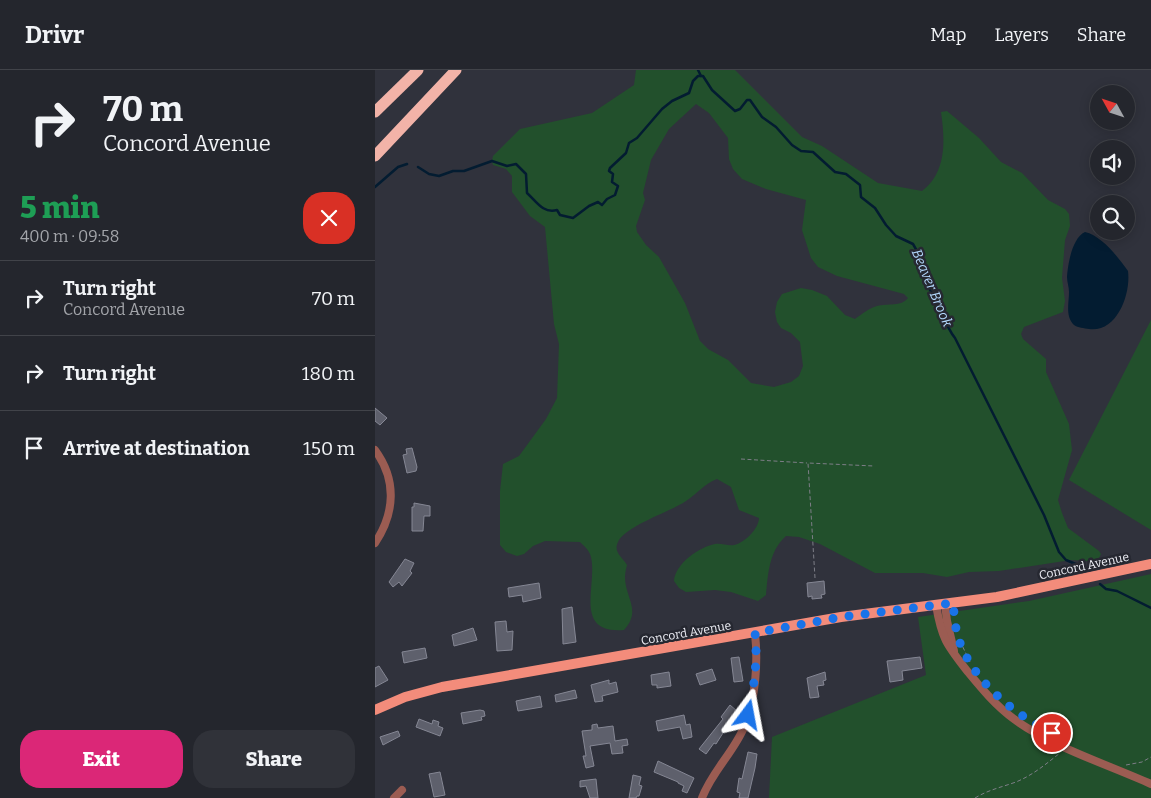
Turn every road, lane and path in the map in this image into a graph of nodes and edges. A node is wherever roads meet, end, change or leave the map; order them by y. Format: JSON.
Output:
{"nodes":[{"id":1,"x":418,"y":70,"type":"edge"},
{"id":2,"x":456,"y":70,"type":"edge"},
{"id":3,"x":375,"y":112,"type":"edge"},
{"id":4,"x":375,"y":156,"type":"edge"},
{"id":5,"x":375,"y":450,"type":"edge"},
{"id":6,"x":741,"y":459,"type":"dead end"},
{"id":7,"x":808,"y":463,"type":"junction"},
{"id":8,"x":874,"y":466,"type":"dead end"},
{"id":9,"x":375,"y":543,"type":"edge"},
{"id":10,"x":1151,"y":564,"type":"edge"},
{"id":11,"x":815,"y":578,"type":"dead end"},
{"id":12,"x":940,"y":605,"type":"junction"},
{"id":13,"x":755,"y":633,"type":"junction"},
{"id":14,"x":960,"y":641,"type":"dead end"},
{"id":15,"x":974,"y":668,"type":"dead end"},
{"id":16,"x":375,"y":710,"type":"edge"},
{"id":17,"x":1064,"y":752,"type":"dead end"},
{"id":18,"x":1151,"y":757,"type":"edge"},
{"id":19,"x":1127,"y":765,"type":"dead end"},
{"id":20,"x":1151,"y":784,"type":"edge"},
{"id":21,"x":402,"y":790,"type":"dead end"},
{"id":22,"x":393,"y":798,"type":"edge"},
{"id":23,"x":702,"y":798,"type":"edge"},
{"id":24,"x":975,"y":798,"type":"edge"}],
"edges":[{"from":1,"to":3,"type":"highway"},
{"from":2,"to":4,"type":"highway"},
{"from":5,"to":9,"type":"street"},
{"from":6,"to":7,"type":"path"},
{"from":7,"to":8,"type":"path"},
{"from":7,"to":11,"type":"path"},
{"from":10,"to":12,"type":"main road","name":"Concord Avenue"},
{"from":12,"to":13,"type":"main road","name":"Concord Avenue"},
{"from":12,"to":20,"type":"street"},
{"from":13,"to":16,"type":"main road","name":"Concord Avenue"},
{"from":13,"to":23,"type":"street"},
{"from":14,"to":15,"type":"path"},
{"from":17,"to":24,"type":"path"},
{"from":18,"to":19,"type":"path"},
{"from":21,"to":22,"type":"street"}]}
